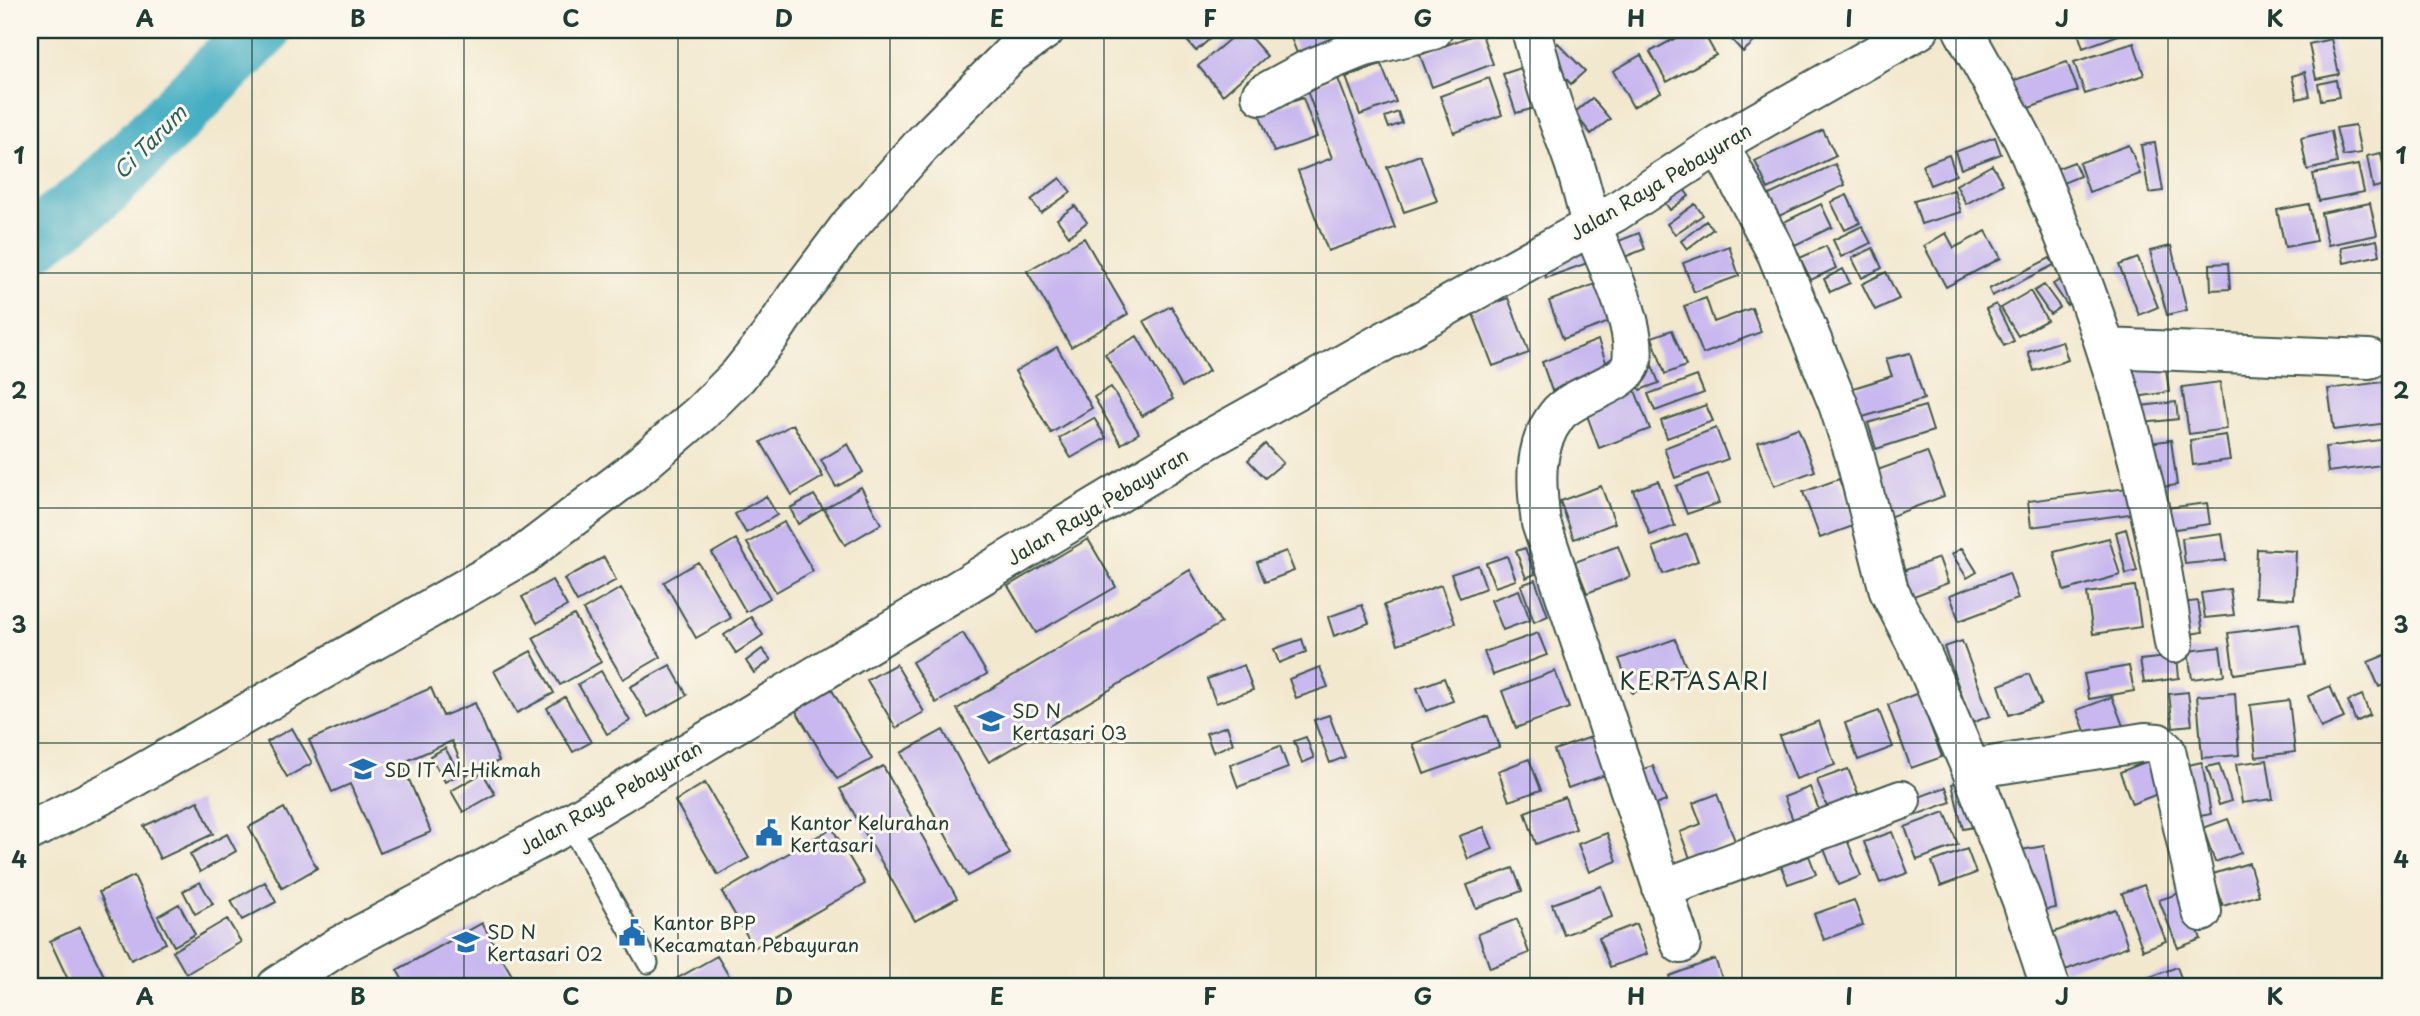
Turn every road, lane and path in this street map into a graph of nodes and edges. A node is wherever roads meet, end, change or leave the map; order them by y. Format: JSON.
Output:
{"nodes":[{"id":1,"x":1045,"y":30,"type":"edge"},
{"id":2,"x":1433,"y":30,"type":"edge"},
{"id":3,"x":1531,"y":30,"type":"edge"},
{"id":4,"x":1919,"y":30,"type":"edge"},
{"id":5,"x":1963,"y":30,"type":"edge"},
{"id":6,"x":1261,"y":95,"type":"dead end"},
{"id":7,"x":1719,"y":144,"type":"junction"},
{"id":8,"x":1592,"y":224,"type":"junction"},
{"id":9,"x":2106,"y":348,"type":"junction"},
{"id":10,"x":2369,"y":359,"type":"dead end"},
{"id":11,"x":2174,"y":643,"type":"dead end"},
{"id":12,"x":1971,"y":769,"type":"junction"},
{"id":13,"x":1901,"y":800,"type":"dead end"},
{"id":14,"x":569,"y":824,"type":"junction"},
{"id":15,"x":30,"y":831,"type":"edge"},
{"id":16,"x":1662,"y":889,"type":"junction"},
{"id":17,"x":2202,"y":912,"type":"dead end"},
{"id":18,"x":1681,"y":944,"type":"dead end"},
{"id":19,"x":648,"y":963,"type":"dead end"},
{"id":20,"x":277,"y":986,"type":"edge"},
{"id":21,"x":2050,"y":986,"type":"edge"}],
"edges":[{"from":1,"to":15,"type":"street"},
{"from":2,"to":6,"type":"street"},
{"from":3,"to":8,"type":"street"},
{"from":4,"to":7,"type":"street","name":"Jalan Raya Pebayuran"},
{"from":5,"to":9,"type":"street"},
{"from":7,"to":8,"type":"street","name":"Jalan Raya Pebayuran"},
{"from":7,"to":12,"type":"street"},
{"from":8,"to":14,"type":"street","name":"Jalan Raya Pebayuran"},
{"from":8,"to":16,"type":"street"},
{"from":9,"to":10,"type":"street"},
{"from":9,"to":11,"type":"street"},
{"from":12,"to":17,"type":"street"},
{"from":12,"to":21,"type":"street"},
{"from":13,"to":16,"type":"street"},
{"from":14,"to":19,"type":"lane"},
{"from":14,"to":20,"type":"street","name":"Jalan Raya Pebayuran"},
{"from":16,"to":18,"type":"street"}]}
